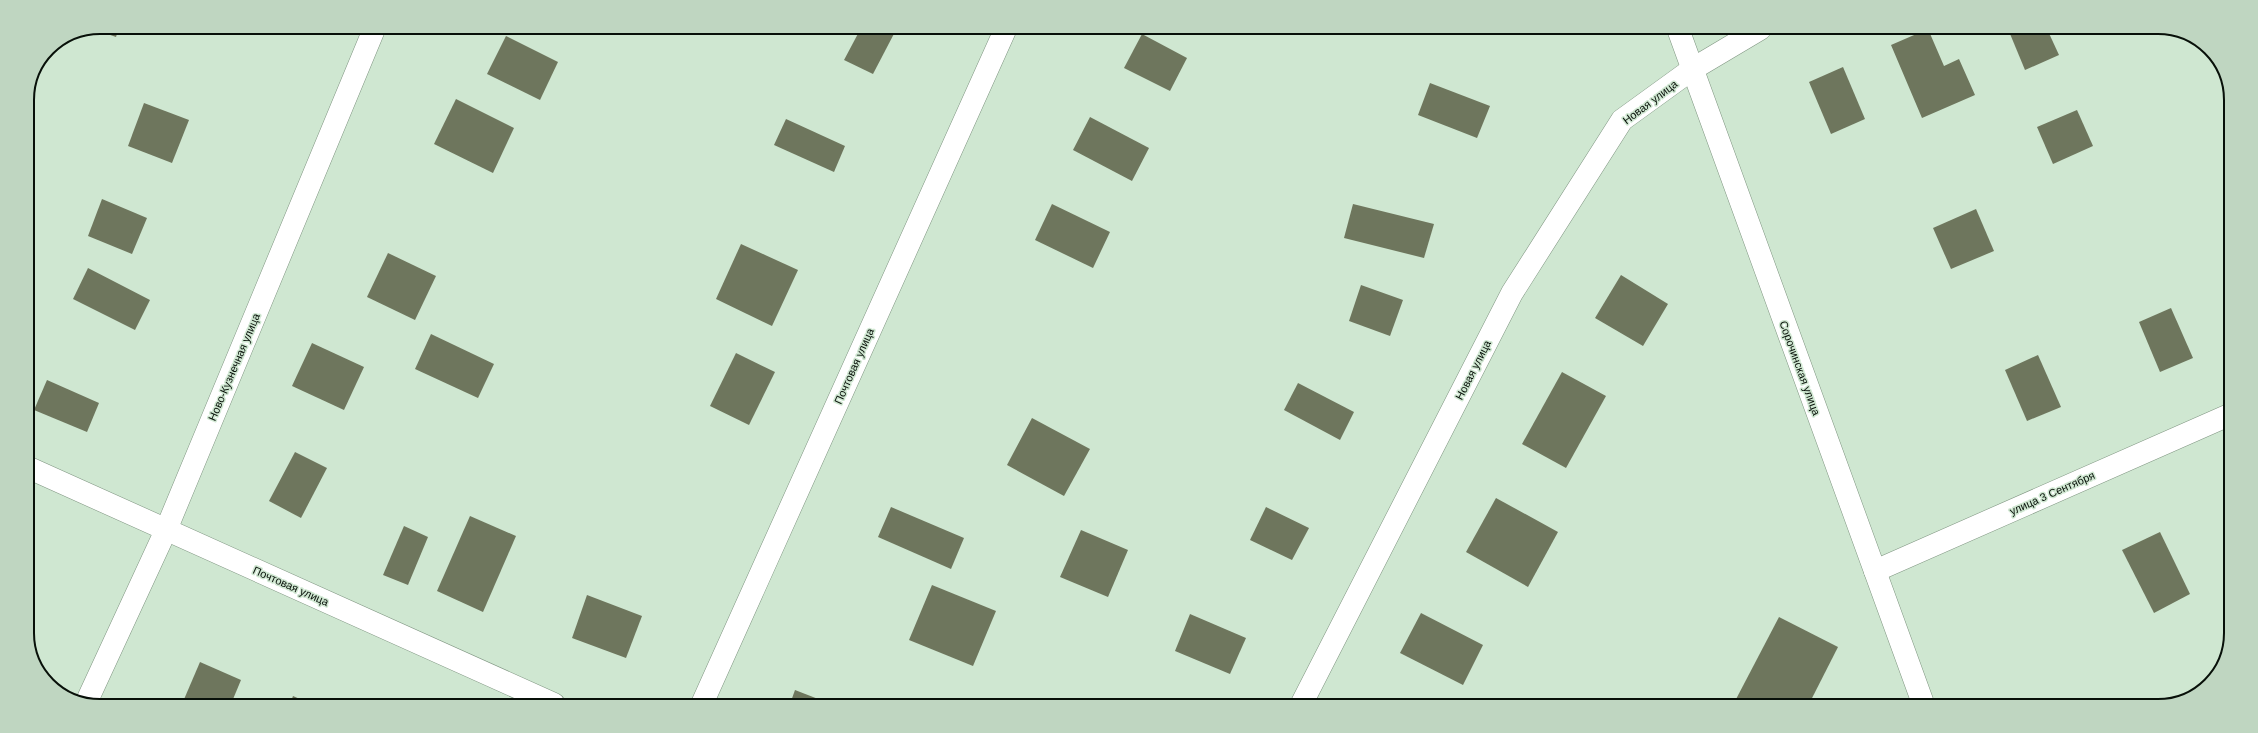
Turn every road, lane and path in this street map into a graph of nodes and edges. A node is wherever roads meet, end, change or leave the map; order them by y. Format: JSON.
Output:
{"nodes":[{"id":1,"x":372,"y":34,"type":"edge"},
{"id":2,"x":1003,"y":34,"type":"edge"},
{"id":3,"x":1680,"y":34,"type":"edge"},
{"id":4,"x":1752,"y":34,"type":"edge"},
{"id":5,"x":1691,"y":70,"type":"junction"},
{"id":6,"x":2224,"y":418,"type":"edge"},
{"id":7,"x":34,"y":470,"type":"edge"},
{"id":8,"x":166,"y":530,"type":"junction"},
{"id":9,"x":1875,"y":571,"type":"junction"},
{"id":10,"x":88,"y":698,"type":"edge"},
{"id":11,"x":543,"y":699,"type":"edge"},
{"id":12,"x":704,"y":699,"type":"edge"},
{"id":13,"x":1304,"y":699,"type":"edge"},
{"id":14,"x":1921,"y":699,"type":"edge"}],
"edges":[{"from":1,"to":8,"type":"street","name":"Ново-Кузнечная улица"},
{"from":2,"to":12,"type":"street","name":"Почтовая улица"},
{"from":3,"to":5,"type":"street","name":"Сорочинская улица"},
{"from":4,"to":5,"type":"street","name":"Новая улица"},
{"from":5,"to":9,"type":"street","name":"Сорочинская улица"},
{"from":5,"to":13,"type":"street","name":"Новая улица"},
{"from":6,"to":9,"type":"street","name":"улица 3 Сентября"},
{"from":7,"to":8,"type":"street","name":"Почтовая улица"},
{"from":8,"to":10,"type":"street","name":"Ново-Кузнечная улица"},
{"from":8,"to":11,"type":"street","name":"Почтовая улица"},
{"from":9,"to":14,"type":"street","name":"Сорочинская улица"}]}
